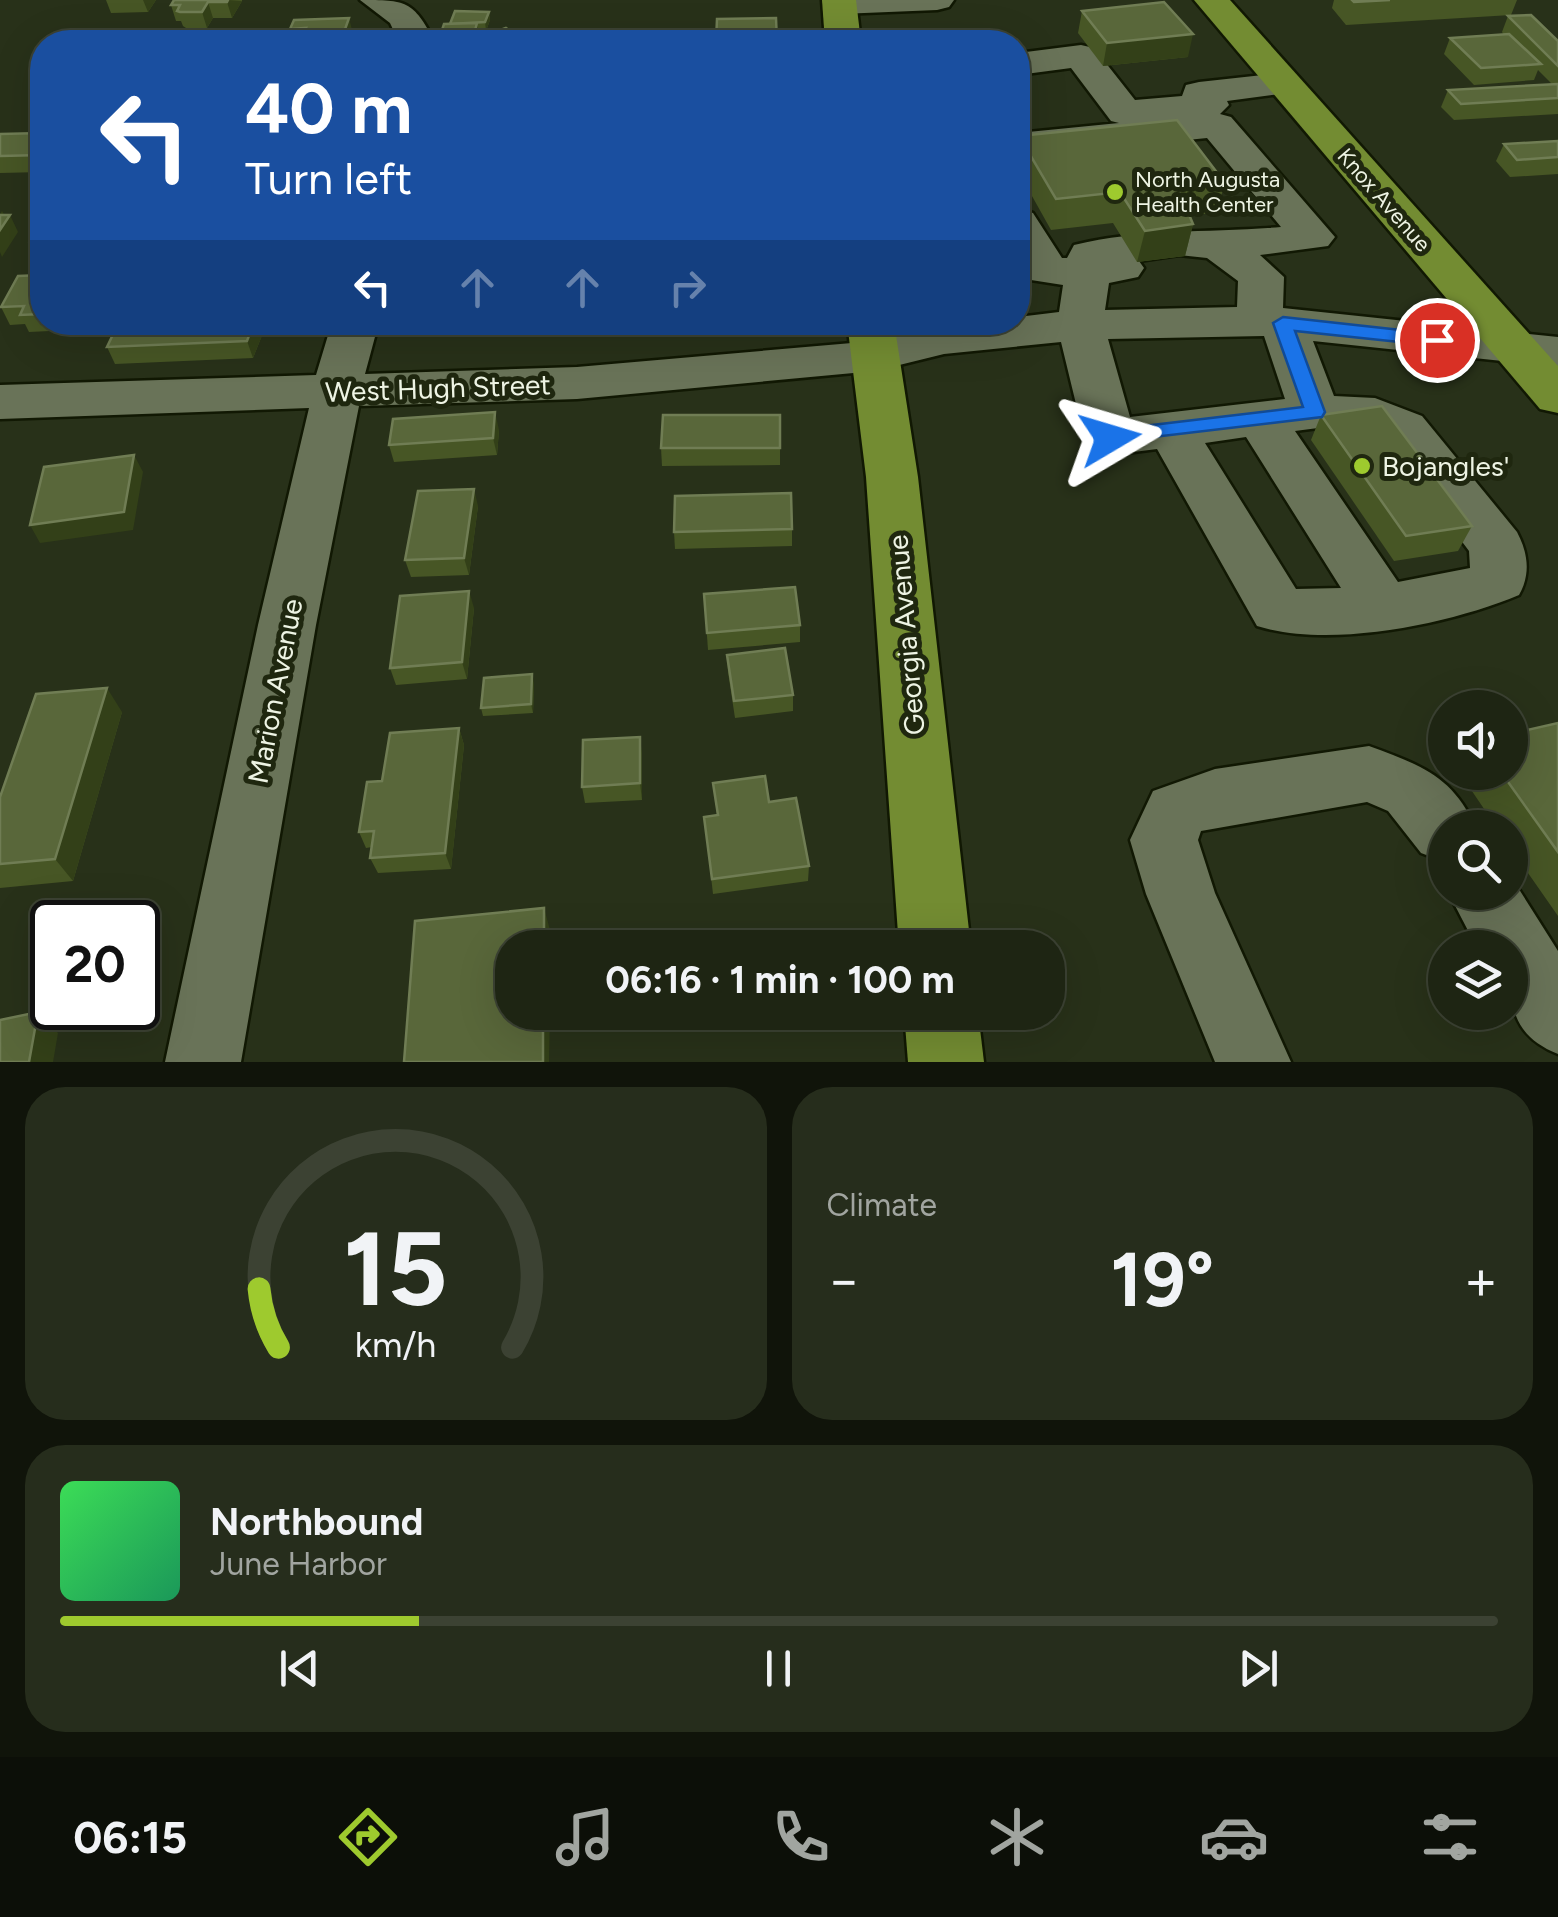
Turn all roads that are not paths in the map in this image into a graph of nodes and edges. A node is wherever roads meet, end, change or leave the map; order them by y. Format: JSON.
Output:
{"nodes":[{"id":1,"x":377,"y":0,"type":"edge"},
{"id":2,"x":937,"y":0,"type":"edge"},
{"id":3,"x":1211,"y":0,"type":"edge"},
{"id":4,"x":839,"y":2,"type":"edge"},
{"id":5,"x":411,"y":30,"type":"edge"},
{"id":6,"x":842,"y":30,"type":"edge"},
{"id":7,"x":1030,"y":62,"type":"edge"},
{"id":8,"x":1282,"y":84,"type":"junction"},
{"id":9,"x":1208,"y":109,"type":"junction"},
{"id":10,"x":1030,"y":142,"type":"edge"},
{"id":11,"x":1030,"y":242,"type":"edge"},
{"id":12,"x":1227,"y":252,"type":"junction"},
{"id":13,"x":1088,"y":272,"type":"junction"},
{"id":14,"x":1271,"y":322,"type":"junction"},
{"id":15,"x":1080,"y":325,"type":"junction"},
{"id":16,"x":1030,"y":330,"type":"edge"},
{"id":17,"x":353,"y":335,"type":"edge"},
{"id":18,"x":975,"y":335,"type":"edge"},
{"id":19,"x":873,"y":339,"type":"edge"},
{"id":20,"x":1537,"y":351,"type":"edge"},
{"id":21,"x":335,"y":393,"type":"junction"},
{"id":22,"x":1558,"y":397,"type":"edge"},
{"id":23,"x":0,"y":402,"type":"edge"},
{"id":24,"x":1283,"y":422,"type":"junction"},
{"id":25,"x":1172,"y":430,"type":"junction"},
{"id":26,"x":1414,"y":586,"type":"junction"},
{"id":27,"x":1428,"y":811,"type":"edge"},
{"id":28,"x":1493,"y":910,"type":"edge"},
{"id":29,"x":933,"y":930,"type":"edge"},
{"id":30,"x":1558,"y":1018,"type":"edge"},
{"id":31,"x":943,"y":1030,"type":"edge"},
{"id":32,"x":203,"y":1062,"type":"edge"},
{"id":33,"x":946,"y":1062,"type":"edge"},
{"id":34,"x":1253,"y":1062,"type":"edge"}],
"edges":[{"from":1,"to":5,"type":"street"},
{"from":2,"to":4,"type":"street"},
{"from":3,"to":8,"type":"main road","name":"Knox Avenue"},
{"from":4,"to":6,"type":"main road"},
{"from":7,"to":9,"type":"street"},
{"from":8,"to":9,"type":"street"},
{"from":8,"to":20,"type":"main road","name":"Knox Avenue"},
{"from":9,"to":10,"type":"street"},
{"from":9,"to":12,"type":"street"},
{"from":11,"to":13,"type":"street"},
{"from":12,"to":13,"type":"street"},
{"from":12,"to":14,"type":"street"},
{"from":13,"to":15,"type":"street"},
{"from":14,"to":15,"type":"street","name":"West Hugh Street"},
{"from":14,"to":20,"type":"street","name":"West Hugh Street"},
{"from":14,"to":24,"type":"street"},
{"from":15,"to":16,"type":"street","name":"West Hugh Street"},
{"from":15,"to":25,"type":"street"},
{"from":17,"to":21,"type":"street","name":"Marion Avenue"},
{"from":18,"to":19,"type":"street","name":"West Hugh Street"},
{"from":19,"to":21,"type":"street","name":"West Hugh Street"},
{"from":19,"to":29,"type":"main road","name":"Georgia Avenue"},
{"from":20,"to":22,"type":"main road","name":"Knox Avenue"},
{"from":21,"to":23,"type":"street","name":"West Hugh Street"},
{"from":21,"to":32,"type":"street","name":"Marion Avenue"},
{"from":24,"to":25,"type":"street"},
{"from":24,"to":26,"type":"street"},
{"from":24,"to":26,"type":"street"},
{"from":25,"to":26,"type":"street"},
{"from":27,"to":34,"type":"street"},
{"from":28,"to":30,"type":"street"},
{"from":31,"to":33,"type":"main road"}]}
